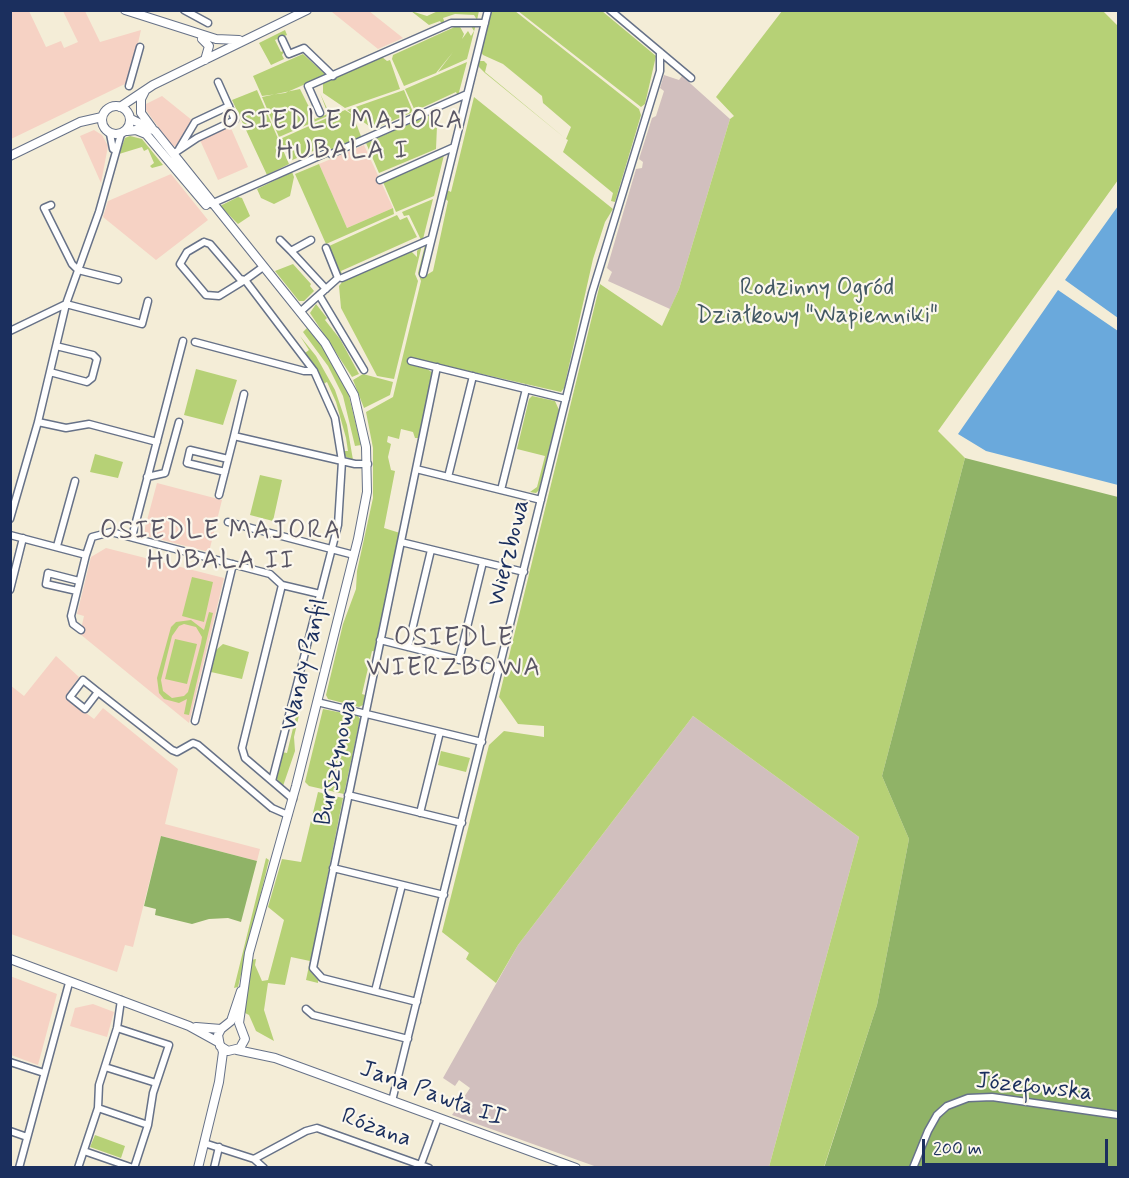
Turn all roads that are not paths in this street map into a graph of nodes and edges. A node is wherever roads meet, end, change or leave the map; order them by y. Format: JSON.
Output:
{"nodes":[{"id":1,"x":184,"y":10,"type":"edge"},
{"id":2,"x":307,"y":10,"type":"edge"},
{"id":3,"x":488,"y":10,"type":"edge"},
{"id":4,"x":610,"y":10,"type":"edge"},
{"id":5,"x":128,"y":11,"type":"edge"},
{"id":6,"x":157,"y":21,"type":"junction"},
{"id":7,"x":208,"y":23,"type":"dead end"},
{"id":8,"x":485,"y":23,"type":"junction"},
{"id":9,"x":202,"y":39,"type":"junction"},
{"id":10,"x":216,"y":39,"type":"junction"},
{"id":11,"x":247,"y":39,"type":"junction"},
{"id":12,"x":282,"y":39,"type":"dead end"},
{"id":13,"x":140,"y":47,"type":"dead end"},
{"id":14,"x":221,"y":52,"type":"junction"},
{"id":15,"x":660,"y":52,"type":"junction"},
{"id":16,"x":205,"y":60,"type":"junction"},
{"id":17,"x":333,"y":76,"type":"junction"},
{"id":18,"x":691,"y":78,"type":"dead end"},
{"id":19,"x":218,"y":82,"type":"dead end"},
{"id":20,"x":129,"y":86,"type":"dead end"},
{"id":21,"x":142,"y":92,"type":"junction"},
{"id":22,"x":467,"y":94,"type":"junction"},
{"id":23,"x":229,"y":106,"type":"junction"},
{"id":24,"x":120,"y":107,"type":"junction"},
{"id":25,"x":320,"y":113,"type":"dead end"},
{"id":26,"x":102,"y":117,"type":"junction"},
{"id":27,"x":130,"y":117,"type":"junction"},
{"id":28,"x":86,"y":122,"type":"junction"},
{"id":29,"x":107,"y":130,"type":"junction"},
{"id":30,"x":155,"y":131,"type":"junction"},
{"id":31,"x":124,"y":132,"type":"junction"},
{"id":32,"x":454,"y":147,"type":"junction"},
{"id":33,"x":10,"y":156,"type":"edge"},
{"id":34,"x":113,"y":156,"type":"junction"},
{"id":35,"x":173,"y":158,"type":"junction"},
{"id":36,"x":380,"y":180,"type":"dead end"},
{"id":37,"x":51,"y":205,"type":"dead end"},
{"id":38,"x":209,"y":205,"type":"junction"},
{"id":39,"x":431,"y":239,"type":"junction"},
{"id":40,"x":280,"y":240,"type":"dead end"},
{"id":41,"x":310,"y":240,"type":"dead end"},
{"id":42,"x":326,"y":248,"type":"dead end"},
{"id":43,"x":291,"y":251,"type":"junction"},
{"id":44,"x":263,"y":267,"type":"junction"},
{"id":45,"x":78,"y":270,"type":"junction"},
{"id":46,"x":423,"y":274,"type":"dead end"},
{"id":47,"x":342,"y":278,"type":"dead end"},
{"id":48,"x":118,"y":280,"type":"dead end"},
{"id":49,"x":245,"y":280,"type":"junction"},
{"id":50,"x":326,"y":289,"type":"junction"},
{"id":51,"x":319,"y":295,"type":"junction"},
{"id":52,"x":148,"y":301,"type":"dead end"},
{"id":53,"x":66,"y":304,"type":"junction"},
{"id":54,"x":300,"y":312,"type":"junction"},
{"id":55,"x":10,"y":330,"type":"edge"},
{"id":56,"x":183,"y":341,"type":"dead end"},
{"id":57,"x":195,"y":342,"type":"dead end"},
{"id":58,"x":56,"y":346,"type":"junction"},
{"id":59,"x":411,"y":361,"type":"dead end"},
{"id":60,"x":437,"y":367,"type":"junction"},
{"id":61,"x":364,"y":370,"type":"dead end"},
{"id":62,"x":50,"y":372,"type":"junction"},
{"id":63,"x":314,"y":372,"type":"junction"},
{"id":64,"x":473,"y":376,"type":"junction"},
{"id":65,"x":526,"y":389,"type":"junction"},
{"id":66,"x":244,"y":393,"type":"dead end"},
{"id":67,"x":566,"y":399,"type":"junction"},
{"id":68,"x":38,"y":422,"type":"junction"},
{"id":69,"x":179,"y":422,"type":"dead end"},
{"id":70,"x":234,"y":436,"type":"junction"},
{"id":71,"x":157,"y":442,"type":"junction"},
{"id":72,"x":228,"y":459,"type":"junction"},
{"id":73,"x":342,"y":461,"type":"junction"},
{"id":74,"x":368,"y":464,"type":"junction"},
{"id":75,"x":416,"y":469,"type":"junction"},
{"id":76,"x":225,"y":472,"type":"junction"},
{"id":77,"x":147,"y":477,"type":"junction"},
{"id":78,"x":448,"y":477,"type":"junction"},
{"id":79,"x":75,"y":481,"type":"dead end"},
{"id":80,"x":501,"y":490,"type":"junction"},
{"id":81,"x":219,"y":495,"type":"dead end"},
{"id":82,"x":542,"y":500,"type":"junction"},
{"id":83,"x":10,"y":519,"type":"edge"},
{"id":84,"x":228,"y":522,"type":"dead end"},
{"id":85,"x":10,"y":535,"type":"edge"},
{"id":86,"x":132,"y":537,"type":"junction"},
{"id":87,"x":23,"y":538,"type":"junction"},
{"id":88,"x":401,"y":542,"type":"junction"},
{"id":89,"x":57,"y":546,"type":"junction"},
{"id":90,"x":332,"y":549,"type":"junction"},
{"id":91,"x":432,"y":550,"type":"junction"},
{"id":92,"x":86,"y":555,"type":"junction"},
{"id":93,"x":354,"y":555,"type":"junction"},
{"id":94,"x":483,"y":562,"type":"junction"},
{"id":95,"x":233,"y":564,"type":"junction"},
{"id":96,"x":524,"y":572,"type":"junction"},
{"id":97,"x":79,"y":581,"type":"junction"},
{"id":98,"x":282,"y":585,"type":"junction"},
{"id":99,"x":10,"y":590,"type":"edge"},
{"id":100,"x":77,"y":591,"type":"junction"},
{"id":101,"x":320,"y":594,"type":"junction"},
{"id":102,"x":81,"y":630,"type":"dead end"},
{"id":103,"x":380,"y":640,"type":"junction"},
{"id":104,"x":408,"y":647,"type":"junction"},
{"id":105,"x":459,"y":660,"type":"junction"},
{"id":106,"x":500,"y":670,"type":"junction"},
{"id":107,"x":98,"y":692,"type":"junction"},
{"id":108,"x":317,"y":702,"type":"junction"},
{"id":109,"x":365,"y":713,"type":"junction"},
{"id":110,"x":195,"y":721,"type":"dead end"},
{"id":111,"x":440,"y":732,"type":"junction"},
{"id":112,"x":482,"y":742,"type":"junction"},
{"id":113,"x":272,"y":781,"type":"junction"},
{"id":114,"x":348,"y":795,"type":"junction"},
{"id":115,"x":292,"y":799,"type":"junction"},
{"id":116,"x":420,"y":813,"type":"junction"},
{"id":117,"x":288,"y":815,"type":"junction"},
{"id":118,"x":462,"y":824,"type":"junction"},
{"id":119,"x":333,"y":868,"type":"junction"},
{"id":120,"x":402,"y":885,"type":"junction"},
{"id":121,"x":444,"y":895,"type":"junction"},
{"id":122,"x":10,"y":959,"type":"edge"},
{"id":123,"x":69,"y":983,"type":"junction"},
{"id":124,"x":375,"y":991,"type":"junction"},
{"id":125,"x":241,"y":992,"type":"junction"},
{"id":126,"x":121,"y":1000,"type":"junction"},
{"id":127,"x":417,"y":1002,"type":"junction"},
{"id":128,"x":306,"y":1010,"type":"dead end"},
{"id":129,"x":189,"y":1026,"type":"junction"},
{"id":130,"x":224,"y":1027,"type":"junction"},
{"id":131,"x":117,"y":1028,"type":"junction"},
{"id":132,"x":244,"y":1033,"type":"junction"},
{"id":133,"x":408,"y":1039,"type":"junction"},
{"id":134,"x":219,"y":1044,"type":"junction"},
{"id":135,"x":236,"y":1050,"type":"junction"},
{"id":136,"x":275,"y":1058,"type":"junction"},
{"id":137,"x":10,"y":1062,"type":"edge"},
{"id":138,"x":105,"y":1067,"type":"junction"},
{"id":139,"x":44,"y":1073,"type":"junction"},
{"id":140,"x":219,"y":1082,"type":"junction"},
{"id":141,"x":156,"y":1083,"type":"junction"},
{"id":142,"x":392,"y":1101,"type":"junction"},
{"id":143,"x":98,"y":1108,"type":"junction"},
{"id":144,"x":1119,"y":1115,"type":"edge"},
{"id":145,"x":438,"y":1118,"type":"junction"},
{"id":146,"x":148,"y":1125,"type":"junction"},
{"id":147,"x":10,"y":1131,"type":"edge"},
{"id":148,"x":27,"y":1137,"type":"junction"},
{"id":149,"x":204,"y":1143,"type":"junction"},
{"id":150,"x":219,"y":1148,"type":"junction"},
{"id":151,"x":84,"y":1151,"type":"junction"},
{"id":152,"x":254,"y":1159,"type":"junction"},
{"id":153,"x":421,"y":1164,"type":"junction"},
{"id":154,"x":19,"y":1167,"type":"edge"},
{"id":155,"x":78,"y":1167,"type":"edge"},
{"id":156,"x":134,"y":1167,"type":"edge"},
{"id":157,"x":198,"y":1167,"type":"edge"},
{"id":158,"x":214,"y":1167,"type":"edge"},
{"id":159,"x":264,"y":1167,"type":"edge"},
{"id":160,"x":429,"y":1167,"type":"edge"},
{"id":161,"x":576,"y":1167,"type":"edge"},
{"id":162,"x":913,"y":1167,"type":"edge"}],
"edges":[{"from":1,"to":7,"type":"street"},
{"from":2,"to":11,"type":"street"},
{"from":3,"to":8,"type":"street"},
{"from":4,"to":15,"type":"street"},
{"from":5,"to":6,"type":"street"},
{"from":6,"to":9,"type":"street"},
{"from":6,"to":10,"type":"street"},
{"from":8,"to":17,"type":"street"},
{"from":8,"to":22,"type":"street"},
{"from":9,"to":14,"type":"street"},
{"from":9,"to":16,"type":"street"},
{"from":10,"to":11,"type":"street"},
{"from":10,"to":14,"type":"street"},
{"from":11,"to":14,"type":"street"},
{"from":12,"to":17,"type":"street"},
{"from":13,"to":20,"type":"street"},
{"from":14,"to":16,"type":"street"},
{"from":15,"to":18,"type":"street"},
{"from":15,"to":67,"type":"street","name":"Wierzbowa"},
{"from":16,"to":21,"type":"street"},
{"from":17,"to":25,"type":"street"},
{"from":19,"to":23,"type":"street"},
{"from":21,"to":24,"type":"street"},
{"from":21,"to":27,"type":"street"},
{"from":21,"to":30,"type":"street"},
{"from":22,"to":32,"type":"street"},
{"from":22,"to":38,"type":"street"},
{"from":23,"to":35,"type":"street"},
{"from":23,"to":35,"type":"street"},
{"from":24,"to":26,"type":"street"},
{"from":24,"to":27,"type":"street"},
{"from":26,"to":28,"type":"street"},
{"from":26,"to":29,"type":"street"},
{"from":27,"to":30,"type":"street","name":"Wandy Panfil"},
{"from":27,"to":31,"type":"street"},
{"from":28,"to":29,"type":"street"},
{"from":28,"to":33,"type":"street"},
{"from":29,"to":31,"type":"street"},
{"from":29,"to":34,"type":"street"},
{"from":30,"to":35,"type":"street","name":"Wandy Panfil"},
{"from":31,"to":34,"type":"street"},
{"from":31,"to":35,"type":"street","name":"Wandy Panfil"},
{"from":32,"to":36,"type":"street"},
{"from":32,"to":39,"type":"street"},
{"from":34,"to":45,"type":"street"},
{"from":35,"to":38,"type":"street","name":"Wandy Panfil"},
{"from":37,"to":45,"type":"street"},
{"from":38,"to":44,"type":"street","name":"Wandy Panfil"},
{"from":39,"to":46,"type":"street"},
{"from":39,"to":47,"type":"street"},
{"from":40,"to":43,"type":"street"},
{"from":41,"to":43,"type":"street"},
{"from":42,"to":50,"type":"street"},
{"from":43,"to":50,"type":"street"},
{"from":44,"to":49,"type":"street"},
{"from":44,"to":54,"type":"street","name":"Wandy Panfil"},
{"from":45,"to":48,"type":"street"},
{"from":45,"to":53,"type":"street"},
{"from":49,"to":49,"type":"street"},
{"from":49,"to":63,"type":"street"},
{"from":50,"to":51,"type":"street"},
{"from":51,"to":54,"type":"street"},
{"from":51,"to":61,"type":"street"},
{"from":52,"to":53,"type":"street"},
{"from":53,"to":55,"type":"street"},
{"from":53,"to":58,"type":"street"},
{"from":54,"to":74,"type":"street","name":"Wandy Panfil"},
{"from":56,"to":71,"type":"street"},
{"from":57,"to":63,"type":"street"},
{"from":58,"to":62,"type":"street"},
{"from":58,"to":62,"type":"street"},
{"from":59,"to":60,"type":"street"},
{"from":60,"to":64,"type":"street"},
{"from":60,"to":75,"type":"street","name":"Bursztynowa"},
{"from":62,"to":68,"type":"street"},
{"from":63,"to":73,"type":"street"},
{"from":64,"to":65,"type":"street"},
{"from":64,"to":78,"type":"street"},
{"from":65,"to":67,"type":"street"},
{"from":65,"to":80,"type":"street"},
{"from":66,"to":70,"type":"street"},
{"from":67,"to":82,"type":"street","name":"Wierzbowa"},
{"from":68,"to":71,"type":"street"},
{"from":68,"to":83,"type":"street"},
{"from":69,"to":77,"type":"street"},
{"from":70,"to":72,"type":"street"},
{"from":70,"to":73,"type":"street"},
{"from":71,"to":77,"type":"street"},
{"from":72,"to":76,"type":"street"},
{"from":72,"to":76,"type":"street"},
{"from":73,"to":74,"type":"street"},
{"from":73,"to":90,"type":"street"},
{"from":74,"to":93,"type":"street","name":"Wandy Panfil"},
{"from":75,"to":78,"type":"street"},
{"from":75,"to":88,"type":"street","name":"Bursztynowa"},
{"from":76,"to":81,"type":"street"},
{"from":77,"to":86,"type":"street"},
{"from":78,"to":80,"type":"street"},
{"from":79,"to":89,"type":"street"},
{"from":80,"to":82,"type":"street"},
{"from":82,"to":96,"type":"street","name":"Wierzbowa"},
{"from":84,"to":90,"type":"street"},
{"from":85,"to":87,"type":"street"},
{"from":86,"to":92,"type":"street"},
{"from":86,"to":95,"type":"street"},
{"from":87,"to":89,"type":"street"},
{"from":87,"to":99,"type":"street"},
{"from":88,"to":91,"type":"street"},
{"from":88,"to":103,"type":"street","name":"Bursztynowa"},
{"from":89,"to":92,"type":"street"},
{"from":90,"to":93,"type":"street"},
{"from":90,"to":101,"type":"street"},
{"from":91,"to":94,"type":"street"},
{"from":91,"to":104,"type":"street"},
{"from":92,"to":97,"type":"street"},
{"from":93,"to":108,"type":"street","name":"Wandy Panfil"},
{"from":94,"to":96,"type":"street"},
{"from":94,"to":105,"type":"street"},
{"from":95,"to":98,"type":"street"},
{"from":95,"to":110,"type":"street"},
{"from":96,"to":106,"type":"street","name":"Wierzbowa"},
{"from":97,"to":100,"type":"street"},
{"from":97,"to":100,"type":"street"},
{"from":98,"to":101,"type":"street"},
{"from":98,"to":113,"type":"street"},
{"from":100,"to":102,"type":"street"},
{"from":101,"to":113,"type":"street"},
{"from":103,"to":104,"type":"street"},
{"from":103,"to":109,"type":"street","name":"Bursztynowa"},
{"from":104,"to":105,"type":"street"},
{"from":105,"to":106,"type":"street"},
{"from":106,"to":112,"type":"street","name":"Wierzbowa"},
{"from":107,"to":107,"type":"street"},
{"from":107,"to":117,"type":"street"},
{"from":108,"to":109,"type":"street"},
{"from":108,"to":115,"type":"street","name":"Wandy Panfil"},
{"from":109,"to":111,"type":"street"},
{"from":109,"to":114,"type":"street","name":"Bursztynowa"},
{"from":111,"to":112,"type":"street"},
{"from":111,"to":116,"type":"street"},
{"from":112,"to":118,"type":"street","name":"Wierzbowa"},
{"from":113,"to":115,"type":"street"},
{"from":114,"to":116,"type":"street"},
{"from":114,"to":119,"type":"street","name":"Bursztynowa"},
{"from":115,"to":117,"type":"street","name":"Wandy Panfil"},
{"from":116,"to":118,"type":"street"},
{"from":117,"to":125,"type":"street","name":"Wandy Panfil"},
{"from":118,"to":121,"type":"street","name":"Wierzbowa"},
{"from":119,"to":120,"type":"street"},
{"from":119,"to":124,"type":"street","name":"Bursztynowa"},
{"from":120,"to":121,"type":"street"},
{"from":120,"to":124,"type":"street"},
{"from":121,"to":127,"type":"street","name":"Wierzbowa"},
{"from":122,"to":123,"type":"street"},
{"from":123,"to":126,"type":"street"},
{"from":123,"to":139,"type":"street"},
{"from":124,"to":127,"type":"street"},
{"from":125,"to":130,"type":"street","name":"Wandy Panfil"},
{"from":125,"to":132,"type":"street","name":"Wandy Panfil"},
{"from":126,"to":129,"type":"street"},
{"from":126,"to":131,"type":"street"},
{"from":127,"to":133,"type":"street","name":"Wierzbowa"},
{"from":128,"to":133,"type":"street","name":"Jana Pawła II"},
{"from":129,"to":130,"type":"street"},
{"from":129,"to":134,"type":"street"},
{"from":130,"to":132,"type":"street"},
{"from":130,"to":134,"type":"street"},
{"from":131,"to":138,"type":"street"},
{"from":131,"to":141,"type":"street"},
{"from":132,"to":135,"type":"street"},
{"from":132,"to":136,"type":"street","name":"Jana Pawła II"},
{"from":133,"to":142,"type":"street","name":"Wierzbowa"},
{"from":134,"to":135,"type":"street"},
{"from":134,"to":140,"type":"street"},
{"from":135,"to":136,"type":"street","name":"Jana Pawła II"},
{"from":135,"to":140,"type":"street"},
{"from":136,"to":142,"type":"street","name":"Jana Pawła II"},
{"from":137,"to":139,"type":"street"},
{"from":138,"to":141,"type":"street"},
{"from":138,"to":143,"type":"street"},
{"from":139,"to":148,"type":"street"},
{"from":140,"to":149,"type":"street"},
{"from":141,"to":146,"type":"street"},
{"from":142,"to":145,"type":"street","name":"Jana Pawła II"},
{"from":143,"to":146,"type":"street"},
{"from":143,"to":151,"type":"street"},
{"from":144,"to":162,"type":"street","name":"Józefowska"},
{"from":145,"to":153,"type":"street","name":"Różana"},
{"from":145,"to":161,"type":"street","name":"Jana Pawła II"},
{"from":146,"to":156,"type":"street"},
{"from":147,"to":148,"type":"street"},
{"from":148,"to":154,"type":"street"},
{"from":149,"to":150,"type":"street"},
{"from":149,"to":157,"type":"street"},
{"from":150,"to":152,"type":"street"},
{"from":150,"to":158,"type":"street"},
{"from":151,"to":155,"type":"street"},
{"from":151,"to":156,"type":"street"},
{"from":152,"to":153,"type":"street","name":"Różana"},
{"from":152,"to":159,"type":"street"},
{"from":153,"to":160,"type":"street","name":"Różana"}]}
